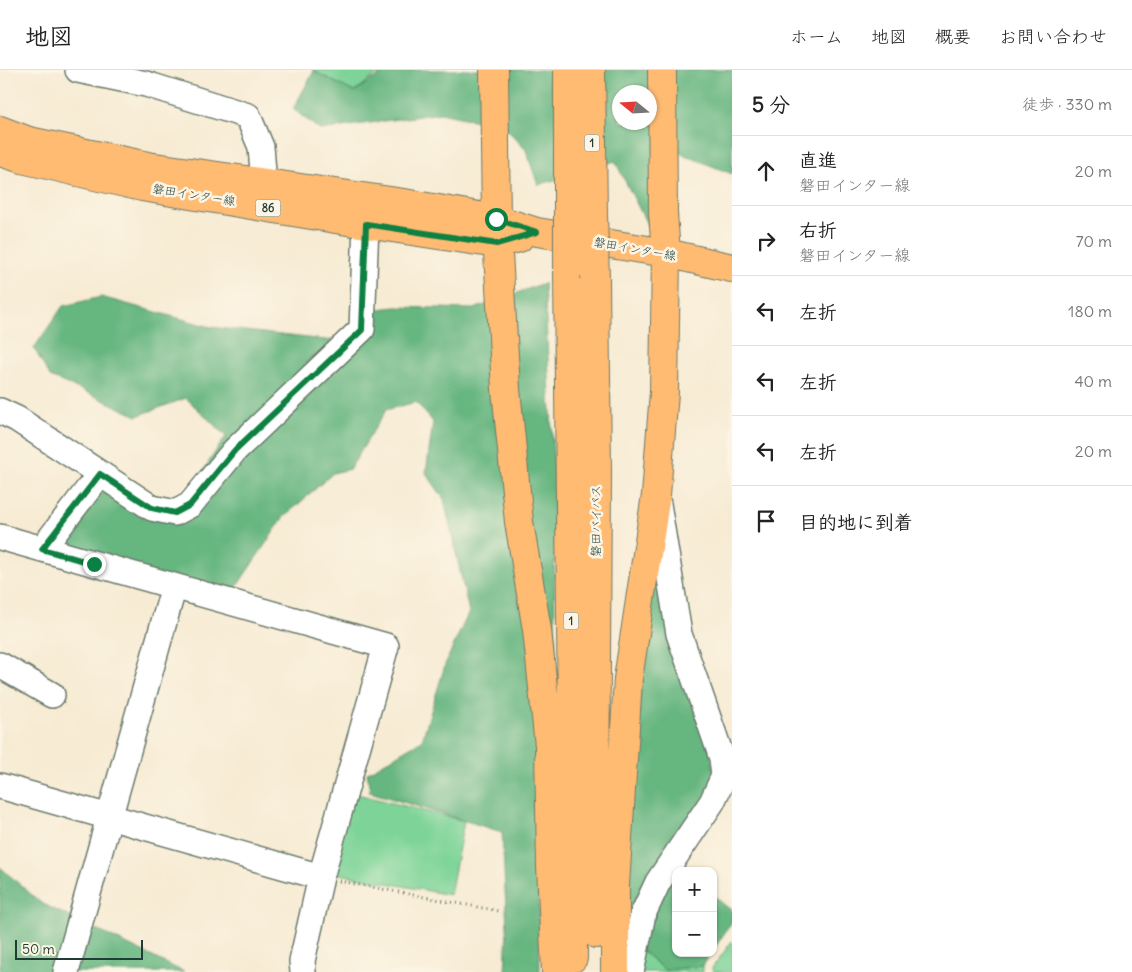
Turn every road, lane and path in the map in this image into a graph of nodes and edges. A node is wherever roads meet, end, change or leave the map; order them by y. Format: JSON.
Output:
{"nodes":[{"id":1,"x":78,"y":70,"type":"edge"},
{"id":2,"x":494,"y":70,"type":"edge"},
{"id":3,"x":568,"y":70,"type":"edge"},
{"id":4,"x":591,"y":70,"type":"edge"},
{"id":5,"x":662,"y":70,"type":"edge"},
{"id":6,"x":0,"y":130,"type":"edge"},
{"id":7,"x":0,"y":152,"type":"edge"},
{"id":8,"x":264,"y":184,"type":"junction"},
{"id":9,"x":581,"y":215,"type":"junction"},
{"id":10,"x":366,"y":224,"type":"junction"},
{"id":11,"x":497,"y":232,"type":"junction"},
{"id":12,"x":666,"y":253,"type":"junction"},
{"id":13,"x":732,"y":268,"type":"edge"},
{"id":14,"x":0,"y":411,"type":"edge"},
{"id":15,"x":100,"y":474,"type":"junction"},
{"id":16,"x":656,"y":494,"type":"junction"},
{"id":17,"x":0,"y":537,"type":"edge"},
{"id":18,"x":42,"y":549,"type":"junction"},
{"id":19,"x":174,"y":586,"type":"junction"},
{"id":20,"x":0,"y":665,"type":"edge"},
{"id":21,"x":52,"y":695,"type":"dead end"},
{"id":22,"x":0,"y":786,"type":"edge"},
{"id":23,"x":109,"y":817,"type":"junction"},
{"id":24,"x":321,"y":878,"type":"junction"},
{"id":25,"x":499,"y":911,"type":"dead end"},
{"id":26,"x":66,"y":972,"type":"edge"},
{"id":27,"x":302,"y":972,"type":"edge"},
{"id":28,"x":556,"y":972,"type":"edge"},
{"id":29,"x":573,"y":972,"type":"edge"},
{"id":30,"x":597,"y":972,"type":"edge"},
{"id":31,"x":615,"y":972,"type":"edge"},
{"id":32,"x":631,"y":972,"type":"edge"}],
"edges":[{"from":1,"to":8,"type":"street"},
{"from":2,"to":11,"type":"main road"},
{"from":3,"to":9,"type":"main road","name":"磐田バイパス","number":"1"},
{"from":4,"to":9,"type":"main road","name":"磐田バイパス","number":"1"},
{"from":5,"to":12,"type":"main road"},
{"from":6,"to":8,"type":"main road","name":"磐田インター線","number":"86"},
{"from":7,"to":10,"type":"main road","name":"磐田インター線","number":"86"},
{"from":8,"to":11,"type":"main road","name":"磐田インター線","number":"86"},
{"from":9,"to":29,"type":"main road","name":"磐田バイパス","number":"1","bridge":true},
{"from":9,"to":30,"type":"main road","name":"磐田バイパス","number":"1","bridge":true},
{"from":10,"to":11,"type":"main road","name":"磐田インター線","number":"86"},
{"from":10,"to":15,"type":"street"},
{"from":11,"to":12,"type":"main road","name":"磐田インター線","number":"86"},
{"from":11,"to":28,"type":"main road"},
{"from":12,"to":13,"type":"main road","name":"磐田インター線","number":"86"},
{"from":12,"to":16,"type":"main road"},
{"from":14,"to":15,"type":"street"},
{"from":15,"to":18,"type":"street"},
{"from":16,"to":31,"type":"main road"},
{"from":16,"to":32,"type":"street"},
{"from":17,"to":18,"type":"street"},
{"from":18,"to":19,"type":"street"},
{"from":19,"to":23,"type":"street"},
{"from":19,"to":24,"type":"street"},
{"from":20,"to":21,"type":"street"},
{"from":22,"to":23,"type":"street"},
{"from":23,"to":24,"type":"street"},
{"from":23,"to":26,"type":"street"},
{"from":24,"to":25,"type":"path"},
{"from":24,"to":27,"type":"street"}]}
